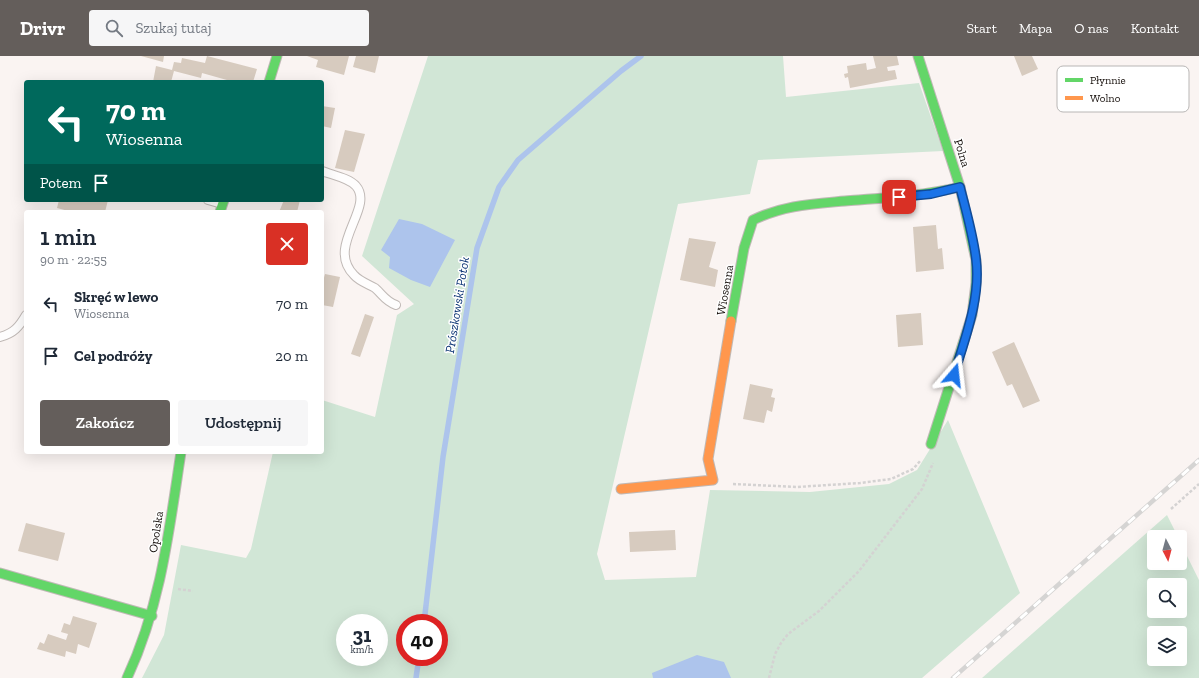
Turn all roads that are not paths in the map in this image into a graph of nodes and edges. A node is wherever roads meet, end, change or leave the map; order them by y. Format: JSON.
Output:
{"nodes":[{"id":1,"x":277,"y":56,"type":"edge"},
{"id":2,"x":918,"y":56,"type":"edge"},
{"id":3,"x":270,"y":80,"type":"edge"},
{"id":4,"x":324,"y":172,"type":"edge"},
{"id":5,"x":960,"y":187,"type":"junction"},
{"id":6,"x":396,"y":305,"type":"dead end"},
{"id":7,"x":24,"y":319,"type":"edge"},
{"id":8,"x":0,"y":337,"type":"edge"},
{"id":9,"x":931,"y":444,"type":"road end"},
{"id":10,"x":181,"y":454,"type":"edge"},
{"id":11,"x":621,"y":489,"type":"dead end"},
{"id":12,"x":0,"y":573,"type":"edge"},
{"id":13,"x":152,"y":616,"type":"junction"},
{"id":14,"x":127,"y":678,"type":"edge"}],
"edges":[{"from":1,"to":3,"type":"street"},
{"from":2,"to":5,"type":"street","name":"Polna"},
{"from":4,"to":6,"type":"lane"},
{"from":5,"to":9,"type":"street","name":"Polna"},
{"from":5,"to":11,"type":"street","name":"Wiosenna"},
{"from":7,"to":8,"type":"lane"},
{"from":10,"to":13,"type":"street","name":"Opolska"},
{"from":12,"to":13,"type":"street"},
{"from":13,"to":14,"type":"street","name":"Opolska"}]}
